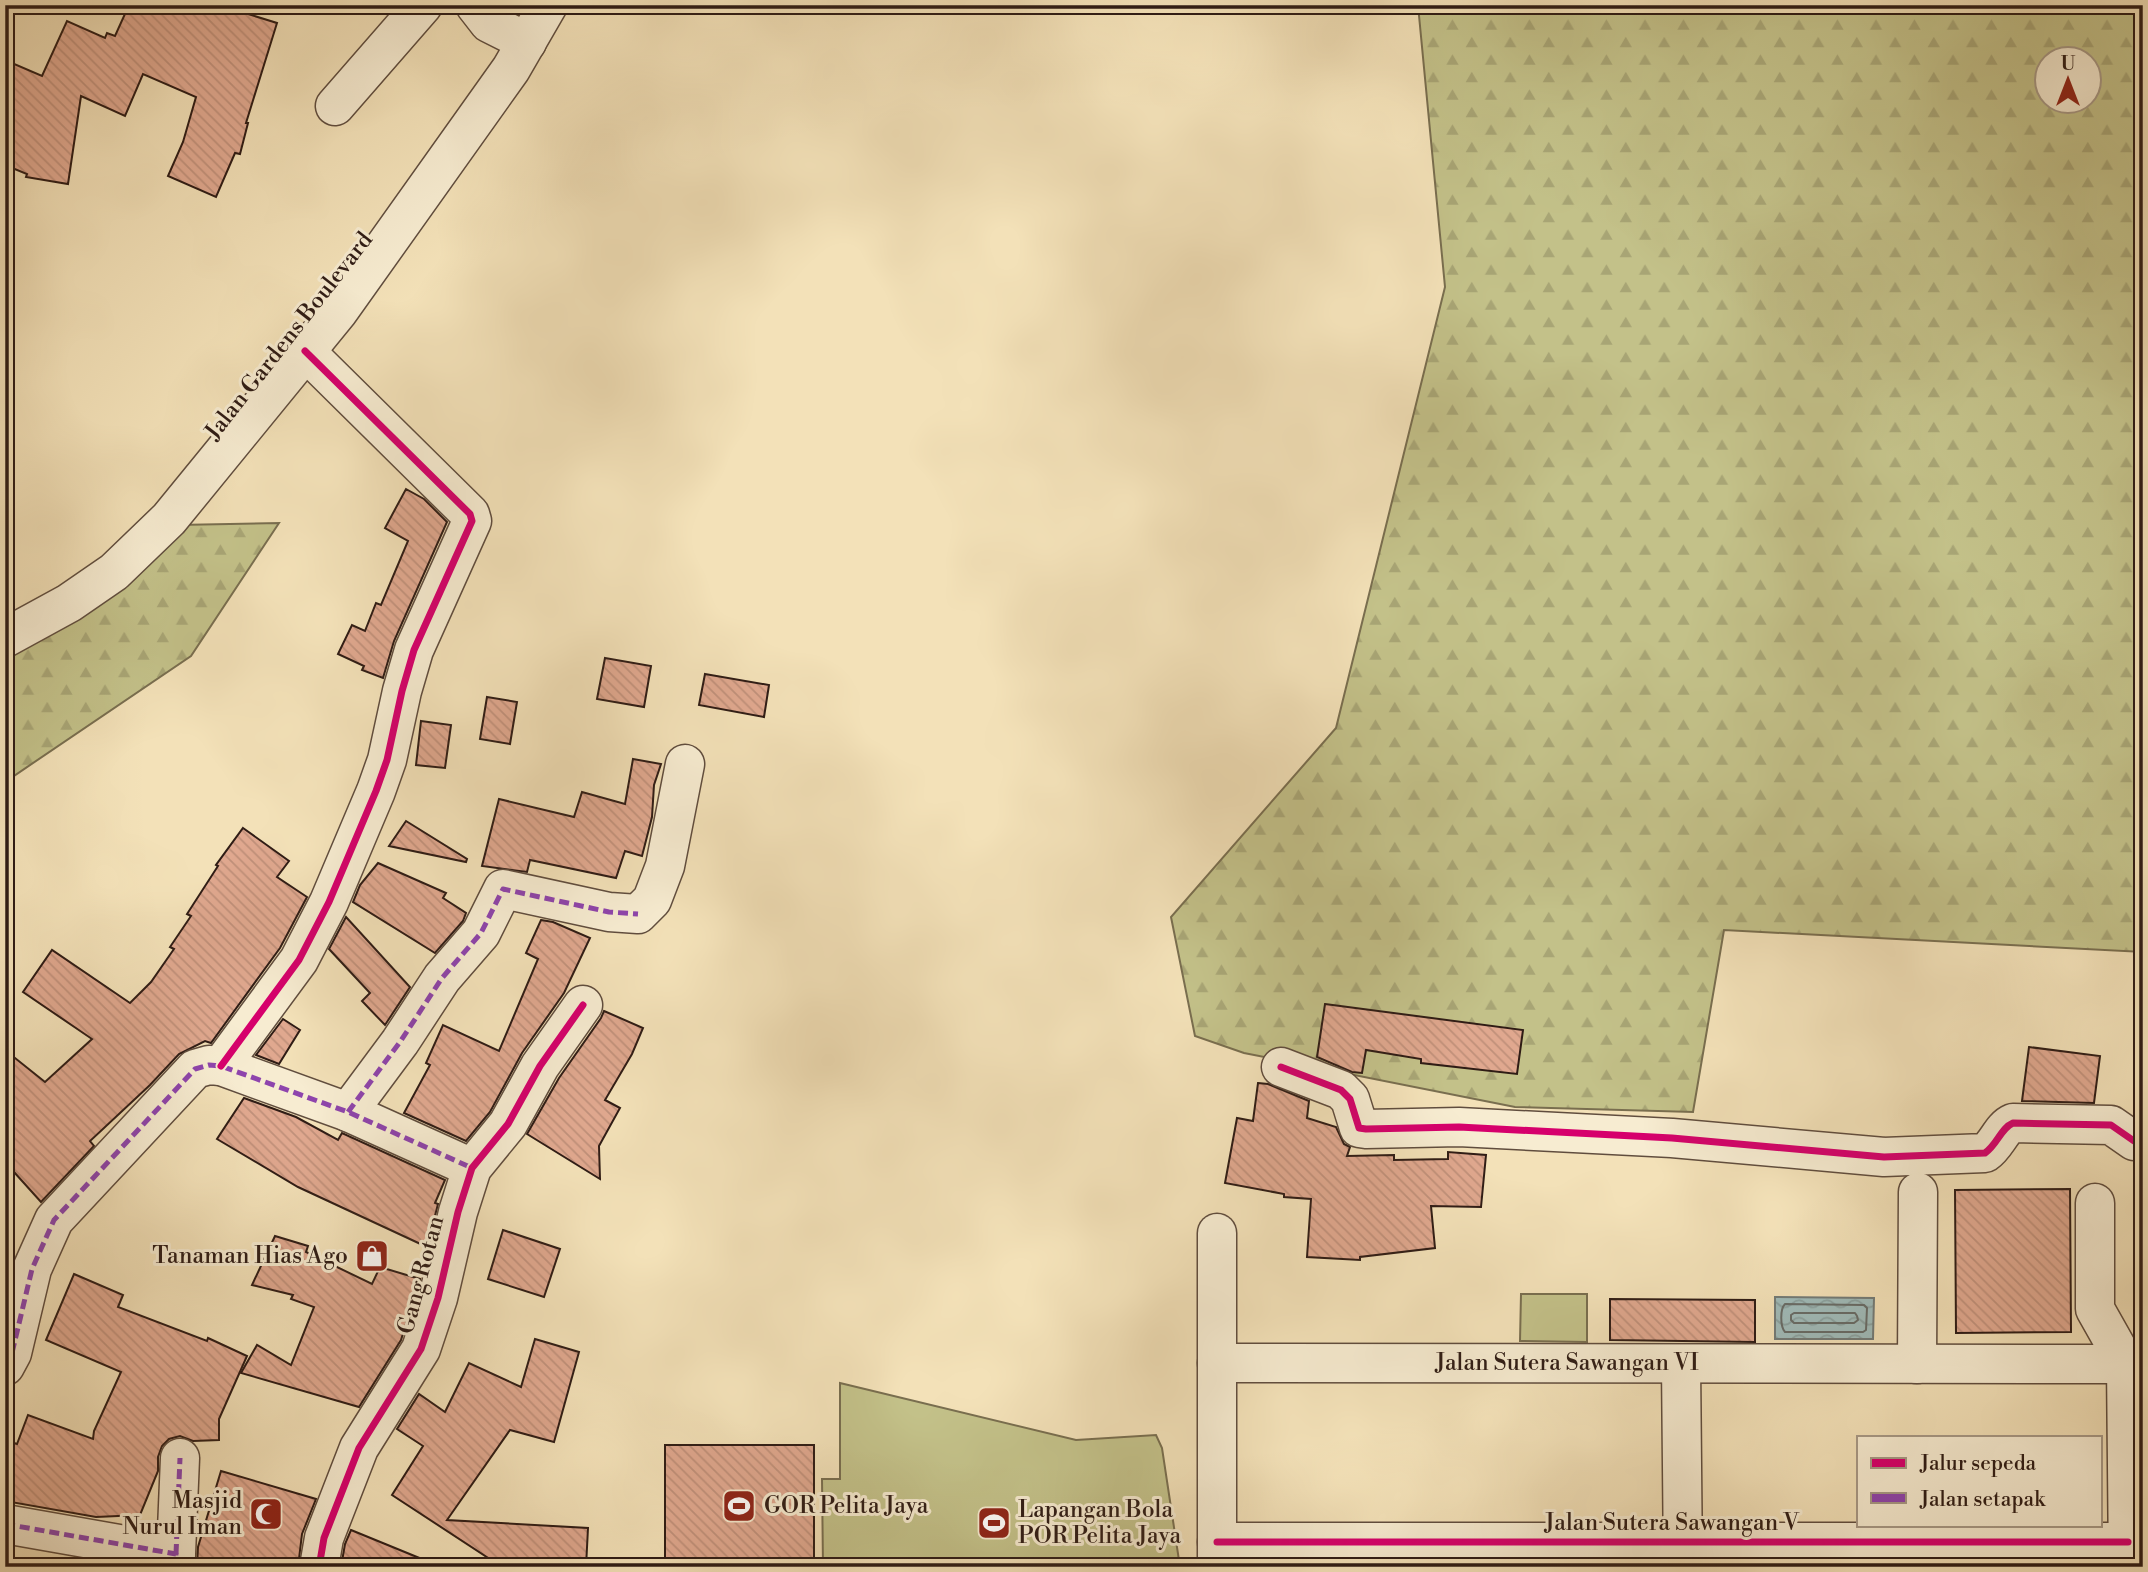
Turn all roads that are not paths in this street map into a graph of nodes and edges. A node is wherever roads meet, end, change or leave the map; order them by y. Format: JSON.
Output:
{"nodes":[{"id":1,"x":423,"y":5,"type":"edge"},
{"id":2,"x":475,"y":5,"type":"edge"},
{"id":3,"x":536,"y":17,"type":"edge"},
{"id":4,"x":335,"y":106,"type":"dead end"},
{"id":5,"x":305,"y":351,"type":"junction"},
{"id":6,"x":5,"y":638,"type":"edge"},
{"id":7,"x":685,"y":764,"type":"dead end"},
{"id":8,"x":583,"y":1005,"type":"dead end"},
{"id":9,"x":221,"y":1066,"type":"junction"},
{"id":10,"x":1281,"y":1068,"type":"dead end"},
{"id":11,"x":348,"y":1112,"type":"junction"},
{"id":12,"x":2143,"y":1141,"type":"edge"},
{"id":13,"x":472,"y":1168,"type":"junction"},
{"id":14,"x":1919,"y":1192,"type":"dead end"},
{"id":15,"x":2095,"y":1203,"type":"dead end"},
{"id":16,"x":1217,"y":1233,"type":"dead end"},
{"id":17,"x":1217,"y":1363,"type":"junction"},
{"id":18,"x":1681,"y":1364,"type":"junction"},
{"id":19,"x":1917,"y":1364,"type":"junction"},
{"id":20,"x":2126,"y":1364,"type":"junction"},
{"id":21,"x":5,"y":1366,"type":"edge"},
{"id":22,"x":2135,"y":1441,"type":"edge"},
{"id":23,"x":180,"y":1458,"type":"dead end"},
{"id":24,"x":5,"y":1524,"type":"edge"},
{"id":25,"x":1217,"y":1555,"type":"edge"},
{"id":26,"x":1683,"y":1555,"type":"edge"},
{"id":27,"x":2128,"y":1555,"type":"edge"},
{"id":28,"x":176,"y":1560,"type":"edge"},
{"id":29,"x":319,"y":1567,"type":"edge"}],
"edges":[{"from":1,"to":4,"type":"street"},
{"from":2,"to":3,"type":"street"},
{"from":3,"to":5,"type":"street","name":"Jalan Gardens Boulevard"},
{"from":5,"to":6,"type":"street","name":"Jalan Gardens Boulevard"},
{"from":5,"to":9,"type":"street"},
{"from":7,"to":11,"type":"street"},
{"from":8,"to":13,"type":"street","name":"Gang Rotan"},
{"from":9,"to":11,"type":"street"},
{"from":9,"to":21,"type":"street"},
{"from":10,"to":12,"type":"street"},
{"from":11,"to":13,"type":"street"},
{"from":13,"to":29,"type":"street","name":"Gang Rotan"},
{"from":14,"to":19,"type":"street"},
{"from":15,"to":20,"type":"street"},
{"from":16,"to":17,"type":"street"},
{"from":17,"to":18,"type":"street","name":"Jalan Sutera Sawangan VI"},
{"from":17,"to":25,"type":"street"},
{"from":18,"to":19,"type":"street","name":"Jalan Sutera Sawangan VI"},
{"from":18,"to":26,"type":"street"},
{"from":19,"to":20,"type":"street","name":"Jalan Sutera Sawangan VI"},
{"from":20,"to":22,"type":"street"},
{"from":22,"to":27,"type":"street"},
{"from":23,"to":28,"type":"street"},
{"from":24,"to":28,"type":"street"},
{"from":25,"to":26,"type":"street","name":"Jalan Sutera Sawangan V"},
{"from":26,"to":27,"type":"street","name":"Jalan Sutera Sawangan V"}]}
